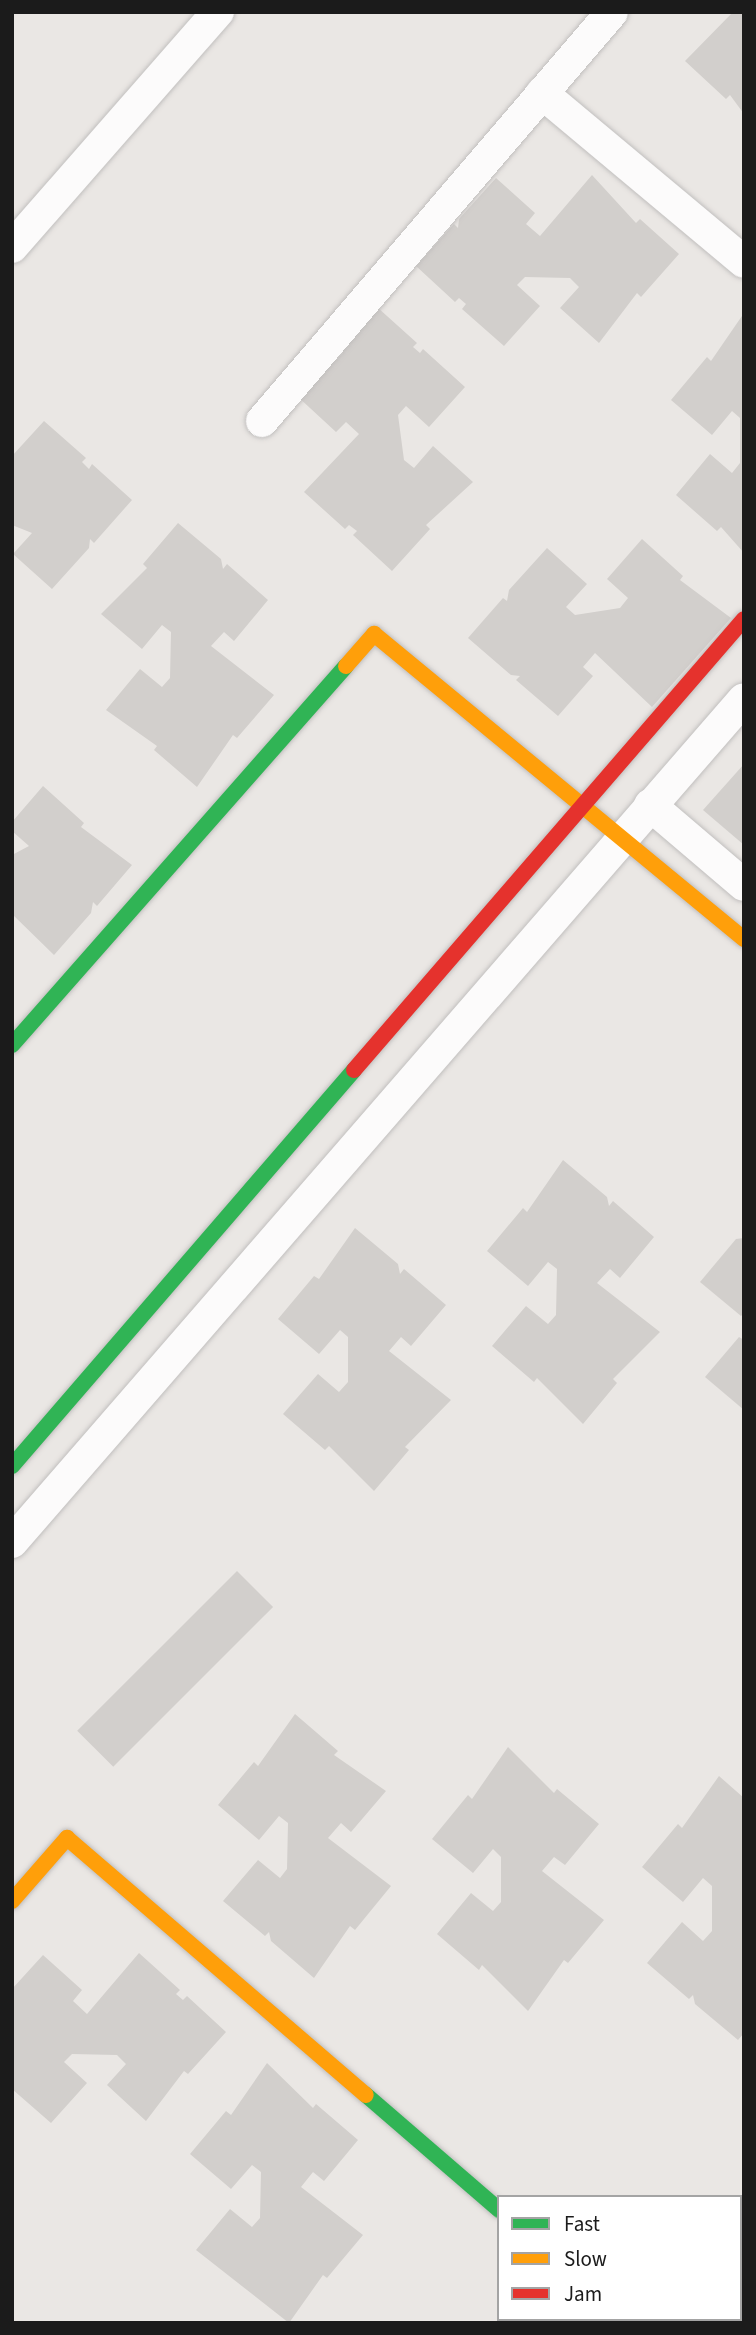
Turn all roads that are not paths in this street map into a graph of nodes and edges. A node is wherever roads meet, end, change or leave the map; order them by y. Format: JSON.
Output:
{"nodes":[{"id":1,"x":218,"y":12,"type":"edge"},
{"id":2,"x":612,"y":12,"type":"edge"},
{"id":3,"x":542,"y":93,"type":"junction"},
{"id":4,"x":12,"y":247,"type":"edge"},
{"id":5,"x":744,"y":262,"type":"edge"},
{"id":6,"x":262,"y":421,"type":"dead end"},
{"id":7,"x":744,"y":619,"type":"edge"},
{"id":8,"x":744,"y":699,"type":"edge"},
{"id":9,"x":583,"y":802,"type":"junction"},
{"id":10,"x":650,"y":805,"type":"junction"},
{"id":11,"x":622,"y":836,"type":"junction"},
{"id":12,"x":744,"y":885,"type":"edge"},
{"id":13,"x":744,"y":939,"type":"edge"},
{"id":14,"x":12,"y":1045,"type":"edge"},
{"id":15,"x":12,"y":1466,"type":"edge"},
{"id":16,"x":12,"y":1542,"type":"edge"},
{"id":17,"x":12,"y":1901,"type":"edge"},
{"id":18,"x":497,"y":2208,"type":"edge"}],
"edges":[{"from":1,"to":4,"type":"street"},
{"from":2,"to":3,"type":"street"},
{"from":3,"to":5,"type":"street"},
{"from":3,"to":6,"type":"street"},
{"from":7,"to":9,"type":"street"},
{"from":8,"to":10,"type":"street"},
{"from":9,"to":11,"type":"street"},
{"from":9,"to":14,"type":"street"},
{"from":9,"to":15,"type":"street"},
{"from":10,"to":11,"type":"street"},
{"from":10,"to":12,"type":"street"},
{"from":11,"to":13,"type":"street"},
{"from":11,"to":16,"type":"street"},
{"from":17,"to":18,"type":"street"}]}
